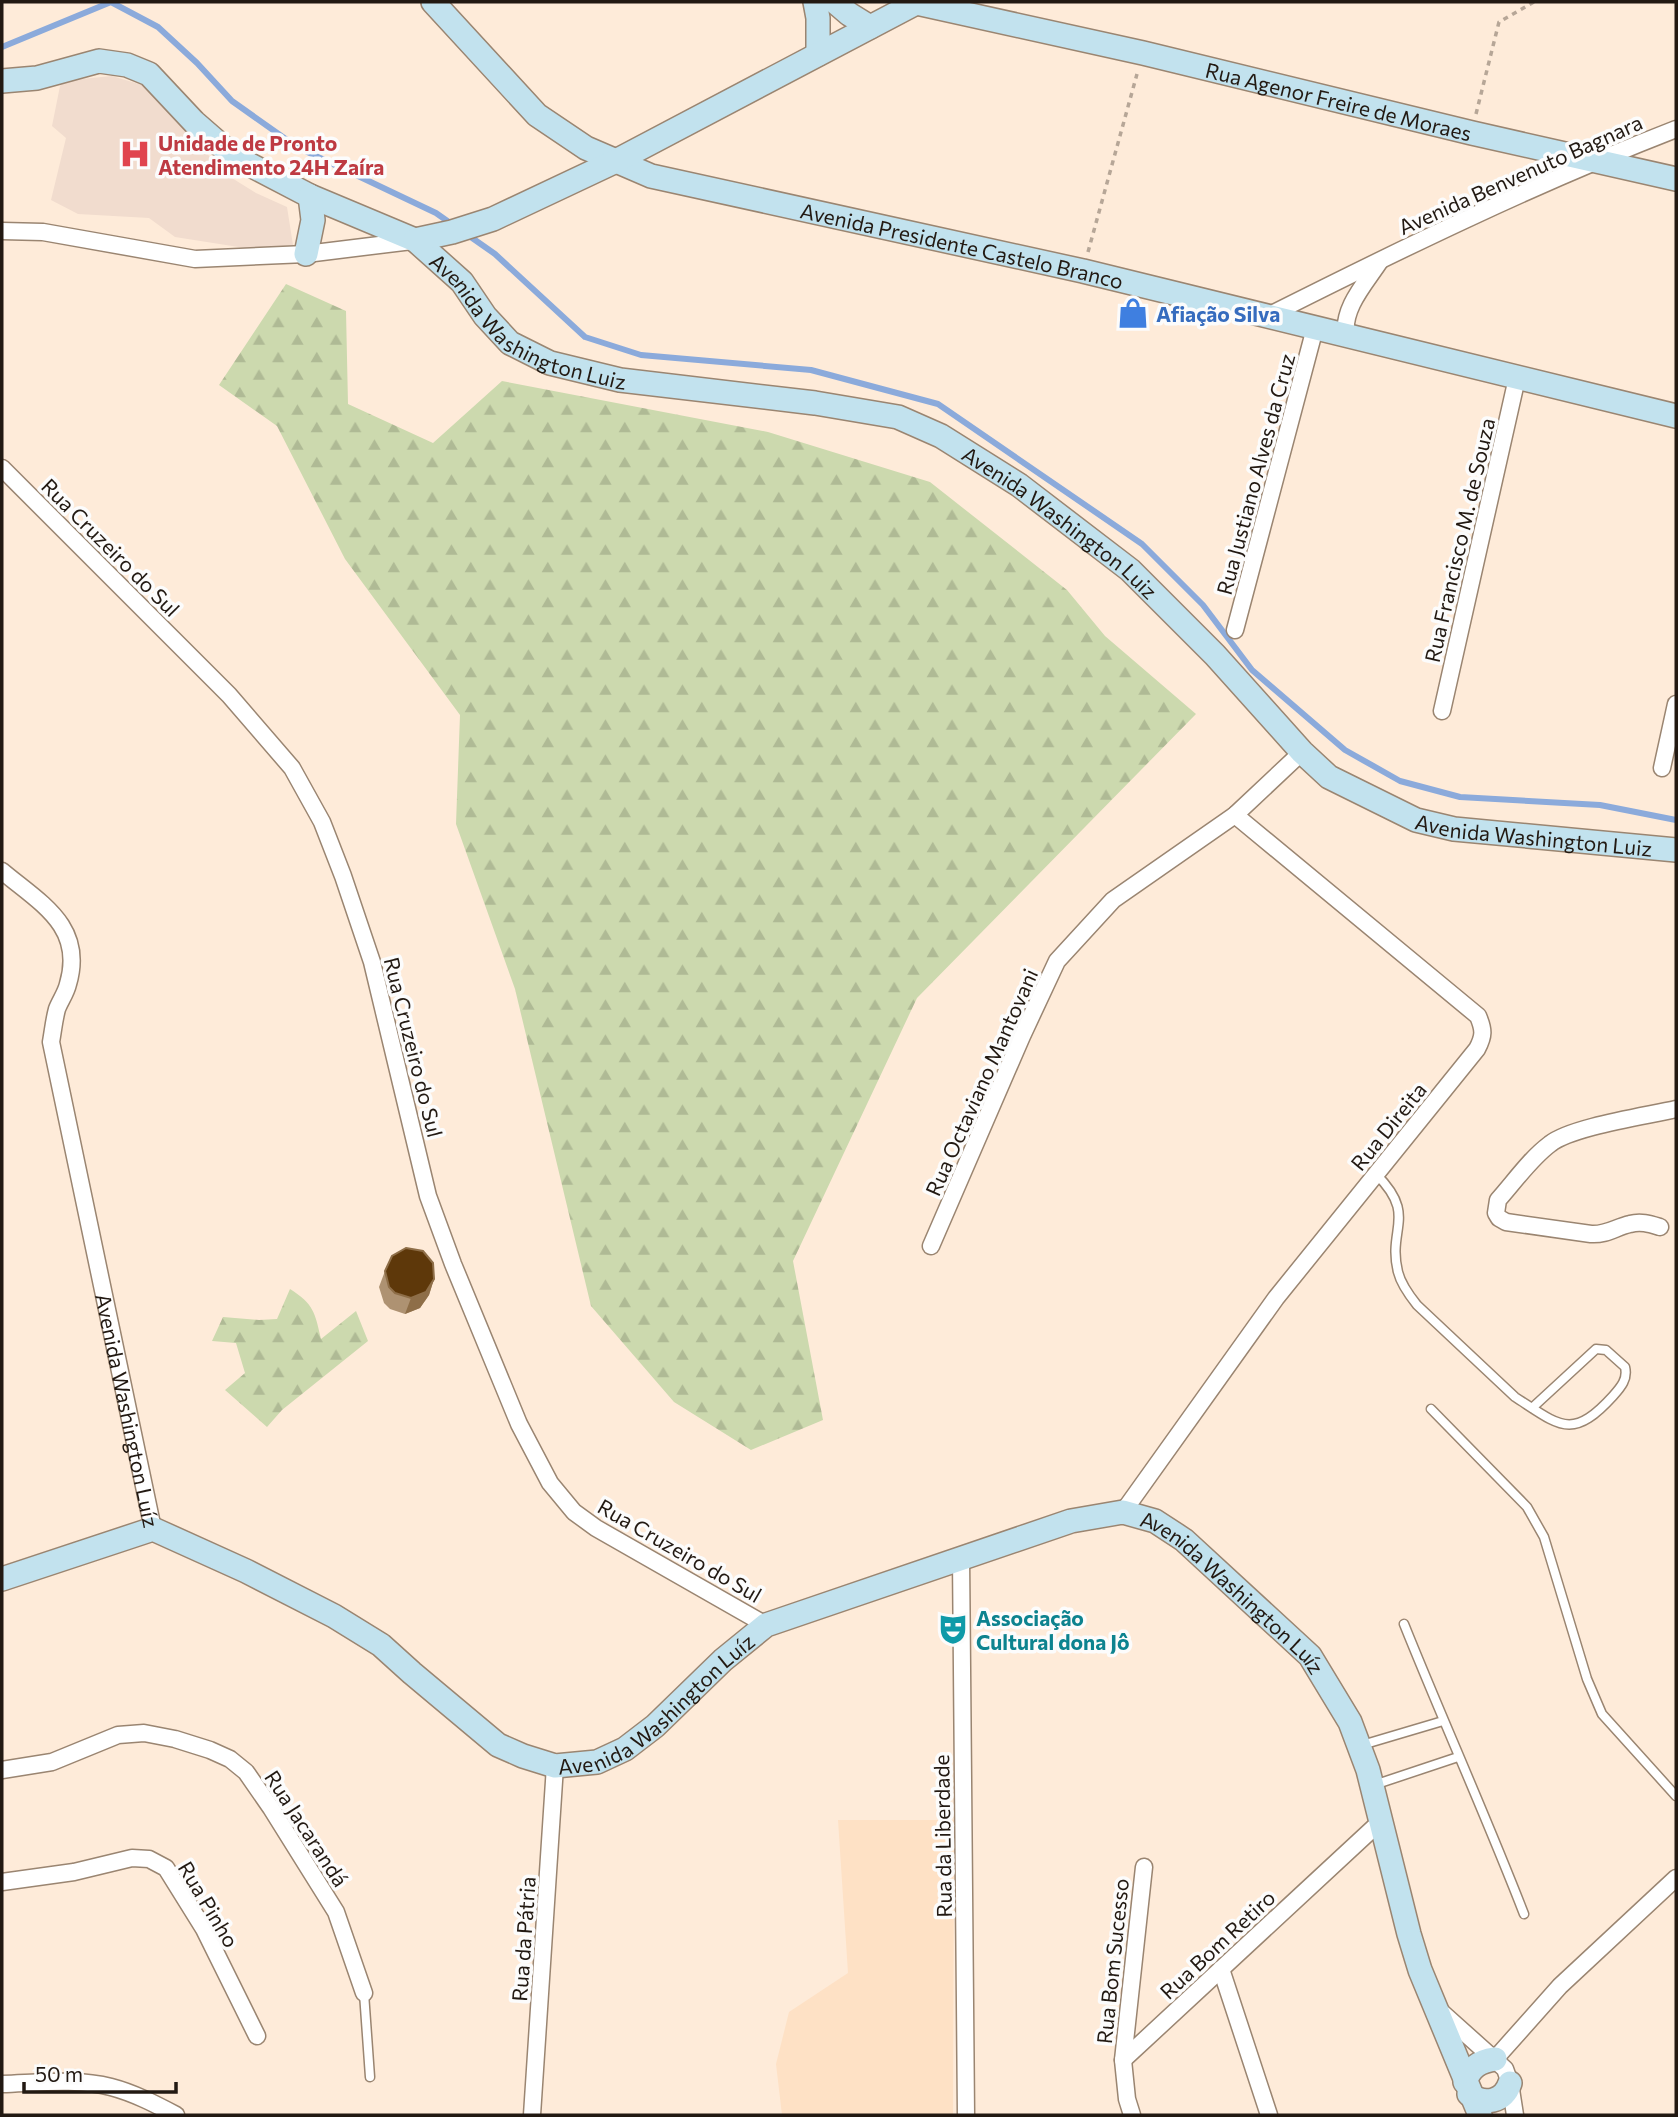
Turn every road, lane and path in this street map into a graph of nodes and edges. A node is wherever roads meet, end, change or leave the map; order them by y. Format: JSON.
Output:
{"nodes":[{"id":1,"x":433,"y":2,"type":"edge"},
{"id":2,"x":816,"y":2,"type":"edge"},
{"id":3,"x":835,"y":2,"type":"edge"},
{"id":4,"x":915,"y":2,"type":"edge"},
{"id":5,"x":989,"y":2,"type":"edge"},
{"id":6,"x":1534,"y":2,"type":"edge"},
{"id":7,"x":1001,"y":23,"type":"junction"},
{"id":8,"x":870,"y":27,"type":"junction"},
{"id":9,"x":1143,"y":53,"type":"junction"},
{"id":10,"x":818,"y":54,"type":"junction"},
{"id":11,"x":2,"y":81,"type":"edge"},
{"id":12,"x":1676,"y":129,"type":"edge"},
{"id":13,"x":1472,"y":133,"type":"junction"},
{"id":14,"x":616,"y":160,"type":"junction"},
{"id":15,"x":1598,"y":160,"type":"junction"},
{"id":16,"x":1676,"y":179,"type":"edge"},
{"id":17,"x":310,"y":196,"type":"junction"},
{"id":18,"x":2,"y":231,"type":"edge"},
{"id":19,"x":415,"y":240,"type":"junction"},
{"id":20,"x":306,"y":254,"type":"junction"},
{"id":21,"x":1381,"y":259,"type":"junction"},
{"id":22,"x":1083,"y":271,"type":"junction"},
{"id":23,"x":1270,"y":315,"type":"junction"},
{"id":24,"x":1315,"y":328,"type":"junction"},
{"id":25,"x":1346,"y":336,"type":"junction"},
{"id":26,"x":1517,"y":378,"type":"junction"},
{"id":27,"x":1676,"y":416,"type":"edge"},
{"id":28,"x":2,"y":468,"type":"edge"},
{"id":29,"x":1236,"y":630,"type":"dead end"},
{"id":30,"x":1676,"y":705,"type":"edge"},
{"id":31,"x":1442,"y":711,"type":"dead end"},
{"id":32,"x":1302,"y":752,"type":"junction"},
{"id":33,"x":1662,"y":768,"type":"dead end"},
{"id":34,"x":1235,"y":815,"type":"junction"},
{"id":35,"x":1676,"y":850,"type":"edge"},
{"id":36,"x":2,"y":871,"type":"edge"},
{"id":37,"x":1676,"y":1109,"type":"edge"},
{"id":38,"x":1376,"y":1174,"type":"junction"},
{"id":39,"x":1660,"y":1227,"type":"dead end"},
{"id":40,"x":931,"y":1246,"type":"dead end"},
{"id":41,"x":1532,"y":1408,"type":"junction"},
{"id":42,"x":1432,"y":1409,"type":"dead end"},
{"id":43,"x":1123,"y":1512,"type":"junction"},
{"id":44,"x":153,"y":1530,"type":"junction"},
{"id":45,"x":961,"y":1557,"type":"junction"},
{"id":46,"x":2,"y":1579,"type":"edge"},
{"id":47,"x":1404,"y":1624,"type":"dead end"},
{"id":48,"x":766,"y":1625,"type":"junction"},
{"id":49,"x":1443,"y":1721,"type":"junction"},
{"id":50,"x":1359,"y":1746,"type":"junction"},
{"id":51,"x":1458,"y":1757,"type":"junction"},
{"id":52,"x":555,"y":1766,"type":"junction"},
{"id":53,"x":2,"y":1770,"type":"edge"},
{"id":54,"x":1373,"y":1785,"type":"junction"},
{"id":55,"x":1676,"y":1796,"type":"edge"},
{"id":56,"x":1382,"y":1820,"type":"junction"},
{"id":57,"x":1144,"y":1867,"type":"dead end"},
{"id":58,"x":1676,"y":1878,"type":"edge"},
{"id":59,"x":2,"y":1882,"type":"edge"},
{"id":60,"x":1524,"y":1914,"type":"dead end"},
{"id":61,"x":1221,"y":1969,"type":"junction"},
{"id":62,"x":364,"y":1993,"type":"joint"},
{"id":63,"x":1435,"y":2006,"type":"junction"},
{"id":64,"x":257,"y":2036,"type":"dead end"},
{"id":65,"x":1495,"y":2059,"type":"junction"},
{"id":66,"x":1123,"y":2060,"type":"junction"},
{"id":67,"x":370,"y":2077,"type":"dead end"},
{"id":68,"x":1510,"y":2083,"type":"junction"},
{"id":69,"x":2,"y":2084,"type":"edge"},
{"id":70,"x":1467,"y":2088,"type":"junction"},
{"id":71,"x":176,"y":2115,"type":"edge"},
{"id":72,"x":532,"y":2115,"type":"edge"},
{"id":73,"x":966,"y":2115,"type":"edge"},
{"id":74,"x":1132,"y":2115,"type":"edge"},
{"id":75,"x":1269,"y":2115,"type":"edge"},
{"id":76,"x":1480,"y":2115,"type":"edge"},
{"id":77,"x":1515,"y":2115,"type":"edge"}],
"edges":[{"from":1,"to":14,"type":"main road","name":"Avenida Presidente Castelo Branco"},
{"from":2,"to":10,"type":"main road"},
{"from":3,"to":8,"type":"main road"},
{"from":4,"to":7,"type":"main road","name":"Rua Agenor Freire de Moraes"},
{"from":4,"to":8,"type":"main road"},
{"from":5,"to":7,"type":"main road"},
{"from":6,"to":13,"type":"path"},
{"from":7,"to":9,"type":"main road","name":"Rua Agenor Freire de Moraes"},
{"from":8,"to":10,"type":"main road"},
{"from":9,"to":13,"type":"main road","name":"Rua Agenor Freire de Moraes"},
{"from":9,"to":22,"type":"path"},
{"from":10,"to":14,"type":"main road"},
{"from":11,"to":17,"type":"main road"},
{"from":12,"to":15,"type":"street","name":"Avenida Benvenuto Bagnara"},
{"from":13,"to":15,"type":"main road","name":"Rua Agenor Freire de Moraes"},
{"from":14,"to":19,"type":"main road","name":"Avenida Washington Luiz"},
{"from":14,"to":22,"type":"main road","name":"Avenida Presidente Castelo Branco"},
{"from":15,"to":16,"type":"main road","name":"Rua Agenor Freire de Moraes"},
{"from":15,"to":21,"type":"street","name":"Avenida Benvenuto Bagnara"},
{"from":17,"to":19,"type":"main road"},
{"from":17,"to":20,"type":"main road"},
{"from":18,"to":20,"type":"street","name":"Avenida Washington Luiz"},
{"from":19,"to":20,"type":"street","name":"Avenida Washington Luiz"},
{"from":19,"to":32,"type":"main road","name":"Avenida Washington Luiz"},
{"from":21,"to":23,"type":"street","name":"Avenida Benvenuto Bagnara"},
{"from":21,"to":25,"type":"street","name":"Avenida Benvenuto Bagnara"},
{"from":22,"to":23,"type":"main road","name":"Avenida Presidente Castelo Branco"},
{"from":23,"to":24,"type":"main road","name":"Avenida Presidente Castelo Branco"},
{"from":24,"to":25,"type":"main road","name":"Avenida Presidente Castelo Branco"},
{"from":24,"to":29,"type":"street","name":"Rua Justiano Alves da Cruz"},
{"from":25,"to":26,"type":"main road","name":"Avenida Presidente Castelo Branco"},
{"from":26,"to":27,"type":"main road","name":"Avenida Presidente Castelo Branco"},
{"from":26,"to":31,"type":"street","name":"Rua Francisco M. de Souza"},
{"from":28,"to":48,"type":"street","name":"Rua Cruzeiro do Sul"},
{"from":30,"to":33,"type":"street"},
{"from":32,"to":34,"type":"street","name":"Rua Octaviano Mantovani"},
{"from":32,"to":35,"type":"main road","name":"Avenida Washington Luiz"},
{"from":34,"to":38,"type":"street","name":"Rua Direita"},
{"from":34,"to":40,"type":"street","name":"Rua Octaviano Mantovani"},
{"from":36,"to":44,"type":"street","name":"Avenida Washington Luíz"},
{"from":37,"to":39,"type":"street"},
{"from":38,"to":41,"type":"lane"},
{"from":38,"to":43,"type":"street","name":"Rua Direita"},
{"from":41,"to":41,"type":"lane"},
{"from":42,"to":55,"type":"lane"},
{"from":43,"to":45,"type":"main road","name":"Avenida Washington Luíz"},
{"from":43,"to":50,"type":"main road","name":"Avenida Washington Luíz"},
{"from":44,"to":46,"type":"main road"},
{"from":44,"to":52,"type":"main road","name":"Avenida Washington Luíz"},
{"from":45,"to":48,"type":"main road","name":"Avenida Washington Luíz"},
{"from":45,"to":73,"type":"street","name":"Rua da Liberdade"},
{"from":47,"to":49,"type":"lane"},
{"from":48,"to":52,"type":"main road","name":"Avenida Washington Luíz"},
{"from":49,"to":50,"type":"lane"},
{"from":49,"to":51,"type":"lane"},
{"from":50,"to":54,"type":"main road","name":"Avenida Washington Luíz"},
{"from":51,"to":54,"type":"lane"},
{"from":51,"to":60,"type":"lane"},
{"from":52,"to":72,"type":"street","name":"Rua da Pátria"},
{"from":53,"to":62,"type":"street","name":"Rua Jacarandá"},
{"from":54,"to":56,"type":"main road","name":"Avenida Washington Luíz"},
{"from":56,"to":61,"type":"street","name":"Rua Bom Retiro"},
{"from":56,"to":63,"type":"main road","name":"Avenida Washington Luíz"},
{"from":57,"to":66,"type":"street","name":"Rua Bom Sucesso"},
{"from":58,"to":65,"type":"street"},
{"from":59,"to":64,"type":"street","name":"Rua Pinho"},
{"from":61,"to":66,"type":"street","name":"Rua Bom Retiro"},
{"from":61,"to":75,"type":"street"},
{"from":62,"to":67,"type":"lane"},
{"from":63,"to":65,"type":"street","name":"Avenida Washington Luíz"},
{"from":63,"to":70,"type":"main road","name":"Avenida Washington Luíz"},
{"from":65,"to":68,"type":"street","name":"Avenida Washington Luíz"},
{"from":65,"to":70,"type":"main road"},
{"from":66,"to":74,"type":"street"},
{"from":68,"to":70,"type":"main road"},
{"from":68,"to":77,"type":"street","name":"Avenida Washington Luíz"},
{"from":69,"to":71,"type":"street"},
{"from":70,"to":76,"type":"main road","name":"Avenida Washington Luíz"}]}
